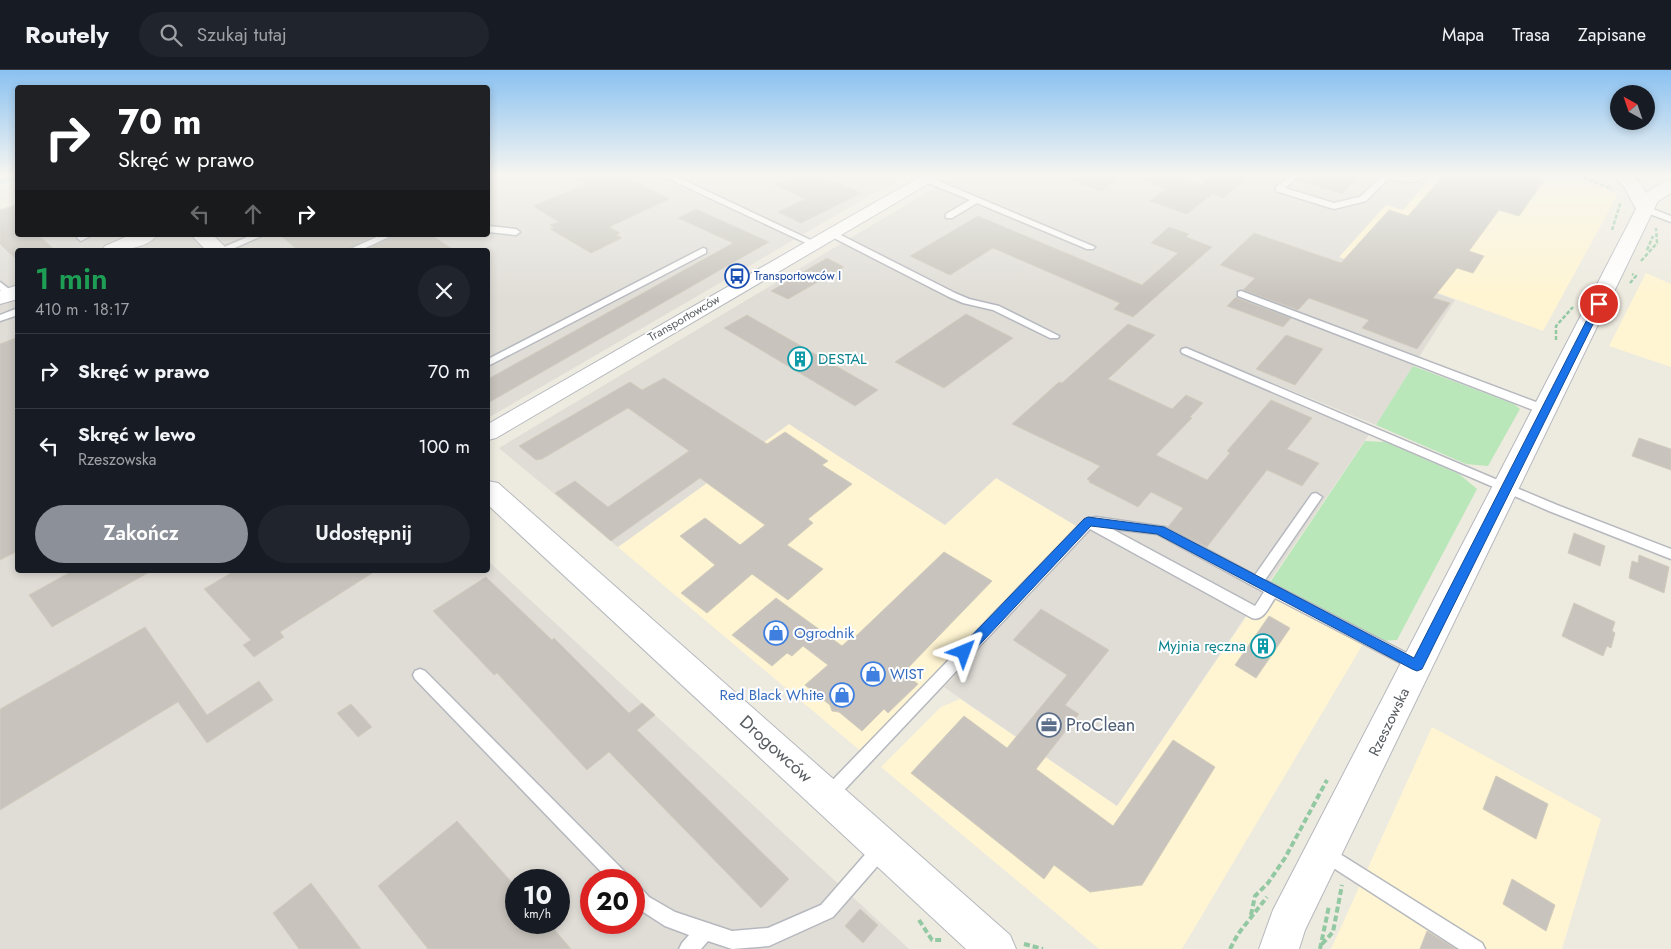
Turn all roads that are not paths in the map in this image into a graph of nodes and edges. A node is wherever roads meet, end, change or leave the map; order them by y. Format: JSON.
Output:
{"nodes":[{"id":1,"x":757,"y":216,"type":"edge"},
{"id":2,"x":861,"y":216,"type":"edge"},
{"id":3,"x":1015,"y":216,"type":"edge"},
{"id":4,"x":1652,"y":216,"type":"edge"},
{"id":5,"x":490,"y":228,"type":"edge"},
{"id":6,"x":516,"y":232,"type":"dead end"},
{"id":7,"x":831,"y":233,"type":"junction"},
{"id":8,"x":142,"y":237,"type":"edge"},
{"id":9,"x":203,"y":237,"type":"edge"},
{"id":10,"x":255,"y":237,"type":"edge"},
{"id":11,"x":384,"y":237,"type":"edge"},
{"id":12,"x":813,"y":243,"type":"junction"},
{"id":13,"x":1090,"y":247,"type":"dead end"},
{"id":14,"x":117,"y":248,"type":"edge"},
{"id":15,"x":216,"y":248,"type":"edge"},
{"id":16,"x":227,"y":248,"type":"edge"},
{"id":17,"x":359,"y":248,"type":"edge"},
{"id":18,"x":703,"y":250,"type":"dead end"},
{"id":19,"x":1241,"y":294,"type":"dead end"},
{"id":20,"x":9,"y":296,"type":"edge"},
{"id":21,"x":0,"y":318,"type":"edge"},
{"id":22,"x":1054,"y":336,"type":"dead end"},
{"id":23,"x":1186,"y":351,"type":"dead end"},
{"id":24,"x":490,"y":362,"type":"edge"},
{"id":25,"x":1545,"y":410,"type":"junction"},
{"id":26,"x":490,"y":432,"type":"edge"},
{"id":27,"x":1506,"y":487,"type":"junction"},
{"id":28,"x":490,"y":492,"type":"edge"},
{"id":29,"x":1316,"y":497,"type":"dead end"},
{"id":30,"x":1088,"y":522,"type":"junction"},
{"id":31,"x":1671,"y":554,"type":"edge"},
{"id":32,"x":1257,"y":582,"type":"junction"},
{"id":33,"x":1273,"y":590,"type":"junction"},
{"id":34,"x":1417,"y":665,"type":"junction"},
{"id":35,"x":420,"y":675,"type":"dead end"},
{"id":36,"x":828,"y":796,"type":"junction"},
{"id":37,"x":883,"y":847,"type":"junction"},
{"id":38,"x":1324,"y":852,"type":"junction"},
{"id":39,"x":610,"y":869,"type":"edge"},
{"id":40,"x":645,"y":904,"type":"edge"},
{"id":41,"x":704,"y":931,"type":"junction"},
{"id":42,"x":1271,"y":935,"type":"edge"},
{"id":43,"x":763,"y":943,"type":"edge"},
{"id":44,"x":1009,"y":946,"type":"edge"},
{"id":45,"x":688,"y":949,"type":"edge"},
{"id":46,"x":1476,"y":949,"type":"edge"}],
"edges":[{"from":1,"to":12,"type":"lane"},
{"from":2,"to":7,"type":"street","name":"Transportowców"},
{"from":3,"to":13,"type":"lane"},
{"from":4,"to":25,"type":"street","name":"Rzeszowska"},
{"from":5,"to":6,"type":"lane"},
{"from":7,"to":12,"type":"street","name":"Transportowców"},
{"from":7,"to":22,"type":"lane"},
{"from":8,"to":14,"type":"street"},
{"from":9,"to":15,"type":"street"},
{"from":10,"to":16,"type":"lane"},
{"from":11,"to":17,"type":"lane"},
{"from":12,"to":26,"type":"street","name":"Transportowców"},
{"from":18,"to":24,"type":"lane"},
{"from":19,"to":25,"type":"lane"},
{"from":20,"to":21,"type":"lane"},
{"from":23,"to":27,"type":"lane"},
{"from":25,"to":27,"type":"street","name":"Rzeszowska"},
{"from":27,"to":31,"type":"lane"},
{"from":27,"to":34,"type":"street","name":"Rzeszowska"},
{"from":28,"to":36,"type":"street","name":"Drogowców"},
{"from":29,"to":32,"type":"lane"},
{"from":30,"to":32,"type":"lane"},
{"from":30,"to":33,"type":"lane"},
{"from":30,"to":36,"type":"lane"},
{"from":32,"to":33,"type":"lane"},
{"from":33,"to":34,"type":"lane"},
{"from":34,"to":38,"type":"street","name":"Rzeszowska"},
{"from":35,"to":39,"type":"lane"},
{"from":36,"to":37,"type":"street","name":"Drogowców"},
{"from":37,"to":43,"type":"lane"},
{"from":37,"to":44,"type":"street","name":"Drogowców"},
{"from":38,"to":42,"type":"street","name":"Rzeszowska"},
{"from":38,"to":46,"type":"lane"},
{"from":40,"to":41,"type":"lane"},
{"from":41,"to":43,"type":"lane"},
{"from":41,"to":45,"type":"lane"}]}
